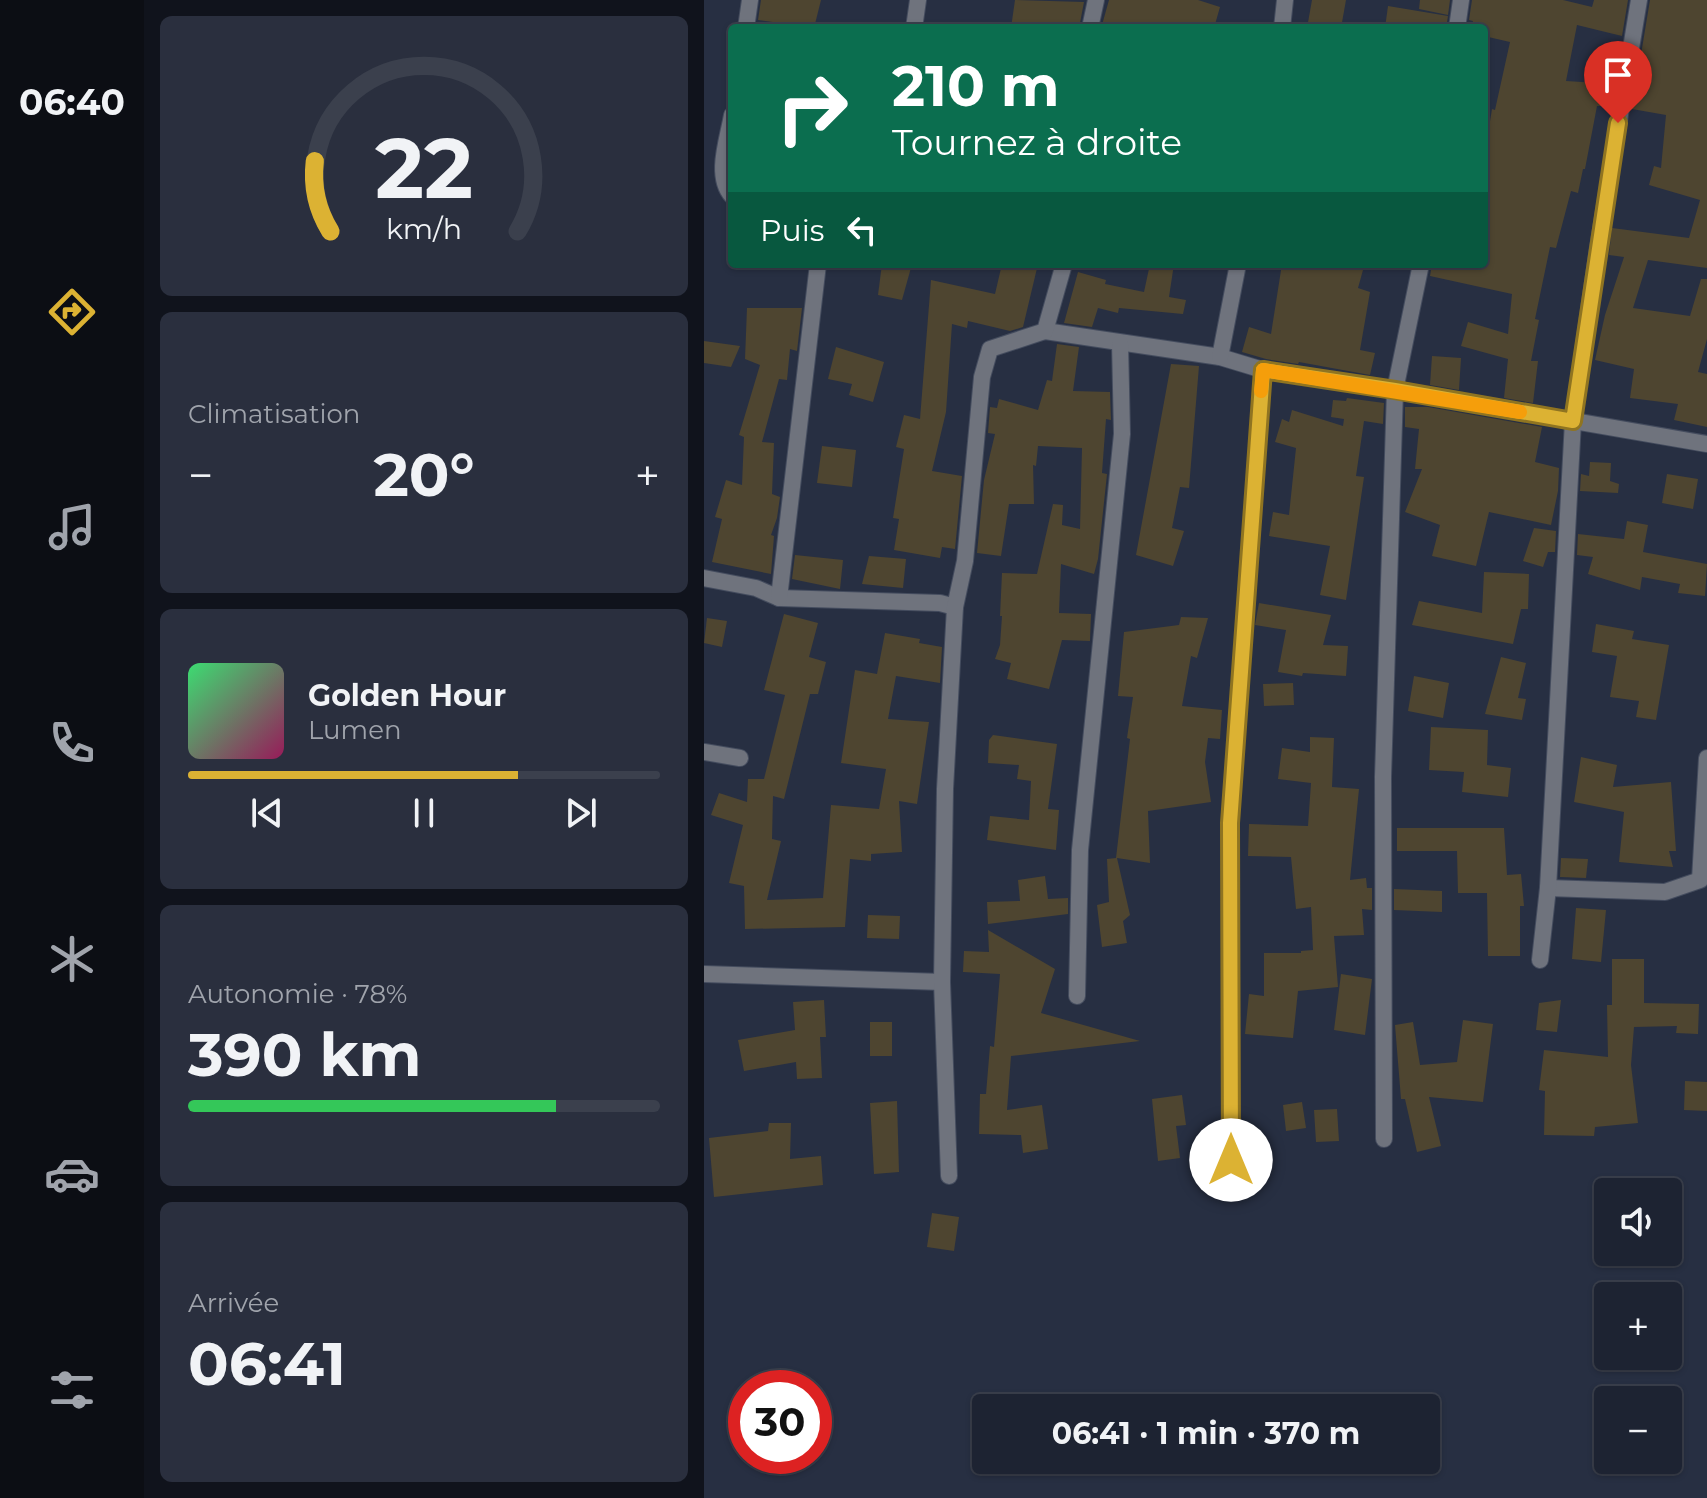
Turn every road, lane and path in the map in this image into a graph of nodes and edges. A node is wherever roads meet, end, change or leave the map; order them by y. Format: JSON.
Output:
{"nodes":[{"id":1,"x":750,"y":0,"type":"edge"},
{"id":2,"x":918,"y":0,"type":"edge"},
{"id":3,"x":1096,"y":0,"type":"edge"},
{"id":4,"x":1285,"y":0,"type":"edge"},
{"id":5,"x":1461,"y":0,"type":"edge"},
{"id":6,"x":1639,"y":0,"type":"edge"},
{"id":7,"x":747,"y":24,"type":"edge"},
{"id":8,"x":915,"y":24,"type":"edge"},
{"id":9,"x":1091,"y":24,"type":"edge"},
{"id":10,"x":1282,"y":24,"type":"edge"},
{"id":11,"x":1458,"y":24,"type":"edge"},
{"id":12,"x":728,"y":141,"type":"edge"},
{"id":13,"x":728,"y":190,"type":"edge"},
{"id":14,"x":818,"y":268,"type":"edge"},
{"id":15,"x":1063,"y":268,"type":"edge"},
{"id":16,"x":1237,"y":268,"type":"edge"},
{"id":17,"x":1420,"y":268,"type":"edge"},
{"id":18,"x":1045,"y":331,"type":"junction"},
{"id":19,"x":1120,"y":343,"type":"junction"},
{"id":20,"x":1220,"y":357,"type":"junction"},
{"id":21,"x":1263,"y":370,"type":"junction"},
{"id":22,"x":1395,"y":390,"type":"junction"},
{"id":23,"x":1573,"y":421,"type":"junction"},
{"id":24,"x":1707,"y":444,"type":"edge"},
{"id":25,"x":704,"y":578,"type":"edge"},
{"id":26,"x":779,"y":598,"type":"junction"},
{"id":27,"x":955,"y":607,"type":"junction"},
{"id":28,"x":704,"y":752,"type":"edge"},
{"id":29,"x":740,"y":758,"type":"dead end"},
{"id":30,"x":1707,"y":758,"type":"edge"},
{"id":31,"x":1704,"y":880,"type":"edge"},
{"id":32,"x":1548,"y":888,"type":"junction"},
{"id":33,"x":1540,"y":960,"type":"dead end"},
{"id":34,"x":704,"y":974,"type":"edge"},
{"id":35,"x":942,"y":982,"type":"junction"},
{"id":36,"x":1077,"y":996,"type":"dead end"},
{"id":37,"x":1384,"y":1139,"type":"dead end"},
{"id":38,"x":1231,"y":1160,"type":"dead end"},
{"id":39,"x":949,"y":1176,"type":"dead end"}],
"edges":[{"from":1,"to":7,"type":"street"},
{"from":2,"to":8,"type":"street"},
{"from":3,"to":9,"type":"street"},
{"from":4,"to":10,"type":"street"},
{"from":5,"to":11,"type":"street"},
{"from":6,"to":23,"type":"street"},
{"from":12,"to":13,"type":"street"},
{"from":14,"to":26,"type":"street"},
{"from":15,"to":18,"type":"street"},
{"from":16,"to":20,"type":"street"},
{"from":17,"to":22,"type":"street"},
{"from":18,"to":19,"type":"street"},
{"from":18,"to":27,"type":"street"},
{"from":19,"to":20,"type":"street"},
{"from":19,"to":36,"type":"street"},
{"from":20,"to":21,"type":"street"},
{"from":21,"to":22,"type":"street"},
{"from":21,"to":38,"type":"street"},
{"from":22,"to":23,"type":"street"},
{"from":22,"to":37,"type":"street"},
{"from":23,"to":24,"type":"street"},
{"from":23,"to":32,"type":"street"},
{"from":25,"to":26,"type":"street"},
{"from":26,"to":27,"type":"street"},
{"from":27,"to":35,"type":"street"},
{"from":28,"to":29,"type":"street"},
{"from":30,"to":31,"type":"street"},
{"from":31,"to":32,"type":"street"},
{"from":32,"to":33,"type":"street"},
{"from":34,"to":35,"type":"street"},
{"from":35,"to":39,"type":"street"}]}
